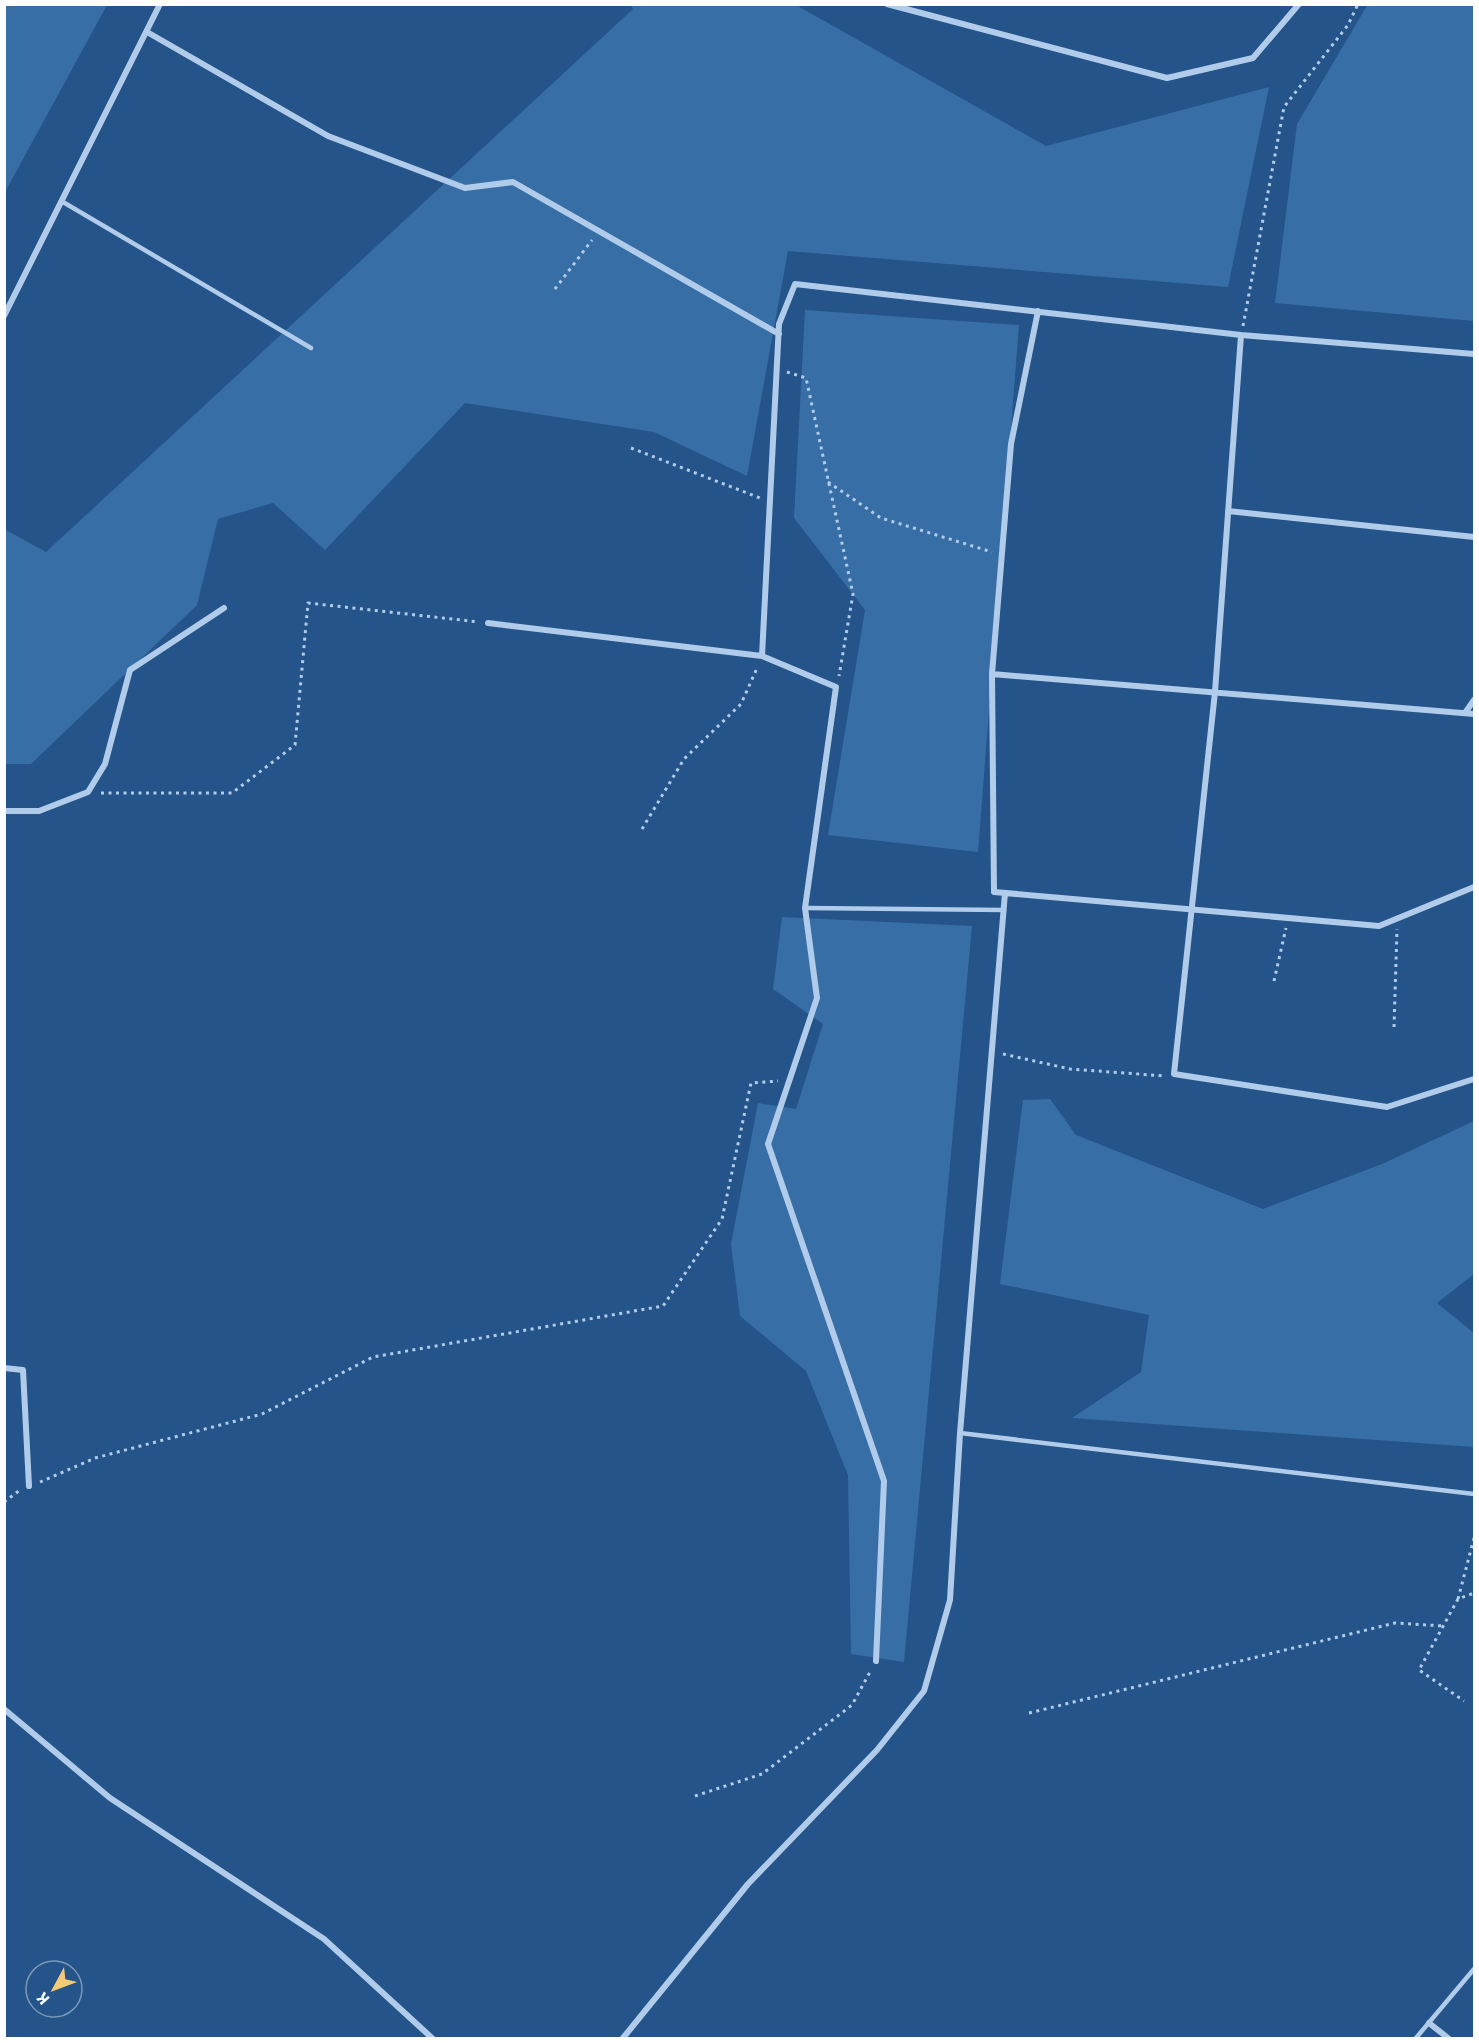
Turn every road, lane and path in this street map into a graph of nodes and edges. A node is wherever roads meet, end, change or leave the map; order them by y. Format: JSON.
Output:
{"nodes":[{"id":1,"x":160,"y":4,"type":"edge"},
{"id":2,"x":887,"y":4,"type":"edge"},
{"id":3,"x":1299,"y":4,"type":"edge"},
{"id":4,"x":1358,"y":4,"type":"edge"},
{"id":5,"x":147,"y":32,"type":"junction"},
{"id":6,"x":63,"y":202,"type":"junction"},
{"id":7,"x":599,"y":231,"type":"junction"},
{"id":8,"x":555,"y":289,"type":"dead end"},
{"id":9,"x":1038,"y":311,"type":"junction"},
{"id":10,"x":4,"y":316,"type":"edge"},
{"id":11,"x":779,"y":334,"type":"junction"},
{"id":12,"x":1241,"y":334,"type":"junction"},
{"id":13,"x":310,"y":348,"type":"dead end"},
{"id":14,"x":1474,"y":354,"type":"edge"},
{"id":15,"x":777,"y":369,"type":"junction"},
{"id":16,"x":631,"y":448,"type":"dead end"},
{"id":17,"x":828,"y":482,"type":"junction"},
{"id":18,"x":770,"y":502,"type":"junction"},
{"id":19,"x":1228,"y":511,"type":"junction"},
{"id":20,"x":1474,"y":537,"type":"edge"},
{"id":21,"x":1002,"y":555,"type":"junction"},
{"id":22,"x":224,"y":608,"type":"dead end"},
{"id":23,"x":488,"y":623,"type":"joint"},
{"id":24,"x":762,"y":656,"type":"junction"},
{"id":25,"x":992,"y":674,"type":"junction"},
{"id":26,"x":836,"y":687,"type":"junction"},
{"id":27,"x":1215,"y":692,"type":"junction"},
{"id":28,"x":1474,"y":700,"type":"edge"},
{"id":29,"x":1465,"y":713,"type":"junction"},
{"id":30,"x":1474,"y":714,"type":"edge"},
{"id":31,"x":88,"y":792,"type":"junction"},
{"id":32,"x":4,"y":811,"type":"edge"},
{"id":33,"x":642,"y":829,"type":"dead end"},
{"id":34,"x":1474,"y":887,"type":"edge"},
{"id":35,"x":1005,"y":893,"type":"junction"},
{"id":36,"x":805,"y":908,"type":"junction"},
{"id":37,"x":1192,"y":909,"type":"junction"},
{"id":38,"x":1004,"y":910,"type":"junction"},
{"id":39,"x":1288,"y":918,"type":"junction"},
{"id":40,"x":1398,"y":918,"type":"junction"},
{"id":41,"x":1274,"y":981,"type":"dead end"},
{"id":42,"x":1394,"y":1027,"type":"dead end"},
{"id":43,"x":992,"y":1051,"type":"junction"},
{"id":44,"x":1174,"y":1074,"type":"junction"},
{"id":45,"x":1474,"y":1079,"type":"edge"},
{"id":46,"x":789,"y":1080,"type":"junction"},
{"id":47,"x":4,"y":1368,"type":"edge"},
{"id":48,"x":960,"y":1433,"type":"junction"},
{"id":49,"x":29,"y":1486,"type":"junction"},
{"id":50,"x":1474,"y":1494,"type":"edge"},
{"id":51,"x":4,"y":1502,"type":"edge"},
{"id":52,"x":1474,"y":1538,"type":"edge"},
{"id":53,"x":1474,"y":1593,"type":"edge"},
{"id":54,"x":1458,"y":1599,"type":"junction"},
{"id":55,"x":1444,"y":1626,"type":"junction"},
{"id":56,"x":876,"y":1661,"type":"joint"},
{"id":57,"x":1464,"y":1701,"type":"dead end"},
{"id":58,"x":4,"y":1709,"type":"edge"},
{"id":59,"x":1029,"y":1713,"type":"dead end"},
{"id":60,"x":695,"y":1796,"type":"dead end"},
{"id":61,"x":1474,"y":1969,"type":"edge"},
{"id":62,"x":1429,"y":2023,"type":"junction"},
{"id":63,"x":432,"y":2038,"type":"edge"},
{"id":64,"x":623,"y":2038,"type":"edge"},
{"id":65,"x":1416,"y":2038,"type":"edge"},
{"id":66,"x":1448,"y":2038,"type":"edge"}],
"edges":[{"from":1,"to":5,"type":"street"},
{"from":2,"to":3,"type":"street"},
{"from":4,"to":12,"type":"path"},
{"from":5,"to":6,"type":"street"},
{"from":5,"to":7,"type":"street"},
{"from":6,"to":10,"type":"street"},
{"from":6,"to":13,"type":"lane"},
{"from":7,"to":8,"type":"path"},
{"from":7,"to":11,"type":"street"},
{"from":9,"to":11,"type":"street"},
{"from":9,"to":12,"type":"street"},
{"from":9,"to":21,"type":"street"},
{"from":11,"to":15,"type":"street"},
{"from":12,"to":14,"type":"street"},
{"from":12,"to":19,"type":"street"},
{"from":15,"to":17,"type":"path"},
{"from":15,"to":18,"type":"street"},
{"from":16,"to":18,"type":"path"},
{"from":17,"to":21,"type":"path"},
{"from":17,"to":26,"type":"path"},
{"from":18,"to":24,"type":"street"},
{"from":19,"to":20,"type":"street"},
{"from":19,"to":27,"type":"street"},
{"from":21,"to":25,"type":"street"},
{"from":22,"to":31,"type":"street"},
{"from":23,"to":24,"type":"street"},
{"from":23,"to":31,"type":"path"},
{"from":24,"to":26,"type":"street"},
{"from":24,"to":33,"type":"path"},
{"from":25,"to":27,"type":"street"},
{"from":25,"to":35,"type":"street"},
{"from":26,"to":36,"type":"street"},
{"from":27,"to":29,"type":"street"},
{"from":27,"to":37,"type":"street"},
{"from":28,"to":29,"type":"street"},
{"from":29,"to":30,"type":"street"},
{"from":31,"to":32,"type":"street"},
{"from":34,"to":40,"type":"street"},
{"from":35,"to":37,"type":"street"},
{"from":35,"to":38,"type":"street"},
{"from":36,"to":38,"type":"lane"},
{"from":36,"to":46,"type":"street"},
{"from":37,"to":39,"type":"street"},
{"from":37,"to":44,"type":"street"},
{"from":38,"to":43,"type":"street"},
{"from":39,"to":40,"type":"street"},
{"from":39,"to":41,"type":"path"},
{"from":40,"to":42,"type":"path"},
{"from":43,"to":44,"type":"path"},
{"from":43,"to":48,"type":"street"},
{"from":44,"to":45,"type":"street"},
{"from":46,"to":49,"type":"path"},
{"from":46,"to":56,"type":"street"},
{"from":47,"to":49,"type":"street"},
{"from":48,"to":50,"type":"lane"},
{"from":48,"to":64,"type":"street"},
{"from":49,"to":51,"type":"path"},
{"from":52,"to":54,"type":"path"},
{"from":53,"to":54,"type":"path"},
{"from":54,"to":55,"type":"path"},
{"from":55,"to":57,"type":"path"},
{"from":55,"to":59,"type":"path"},
{"from":56,"to":60,"type":"path"},
{"from":58,"to":63,"type":"street"},
{"from":61,"to":62,"type":"lane"},
{"from":62,"to":65,"type":"lane"},
{"from":62,"to":66,"type":"street"}]}
